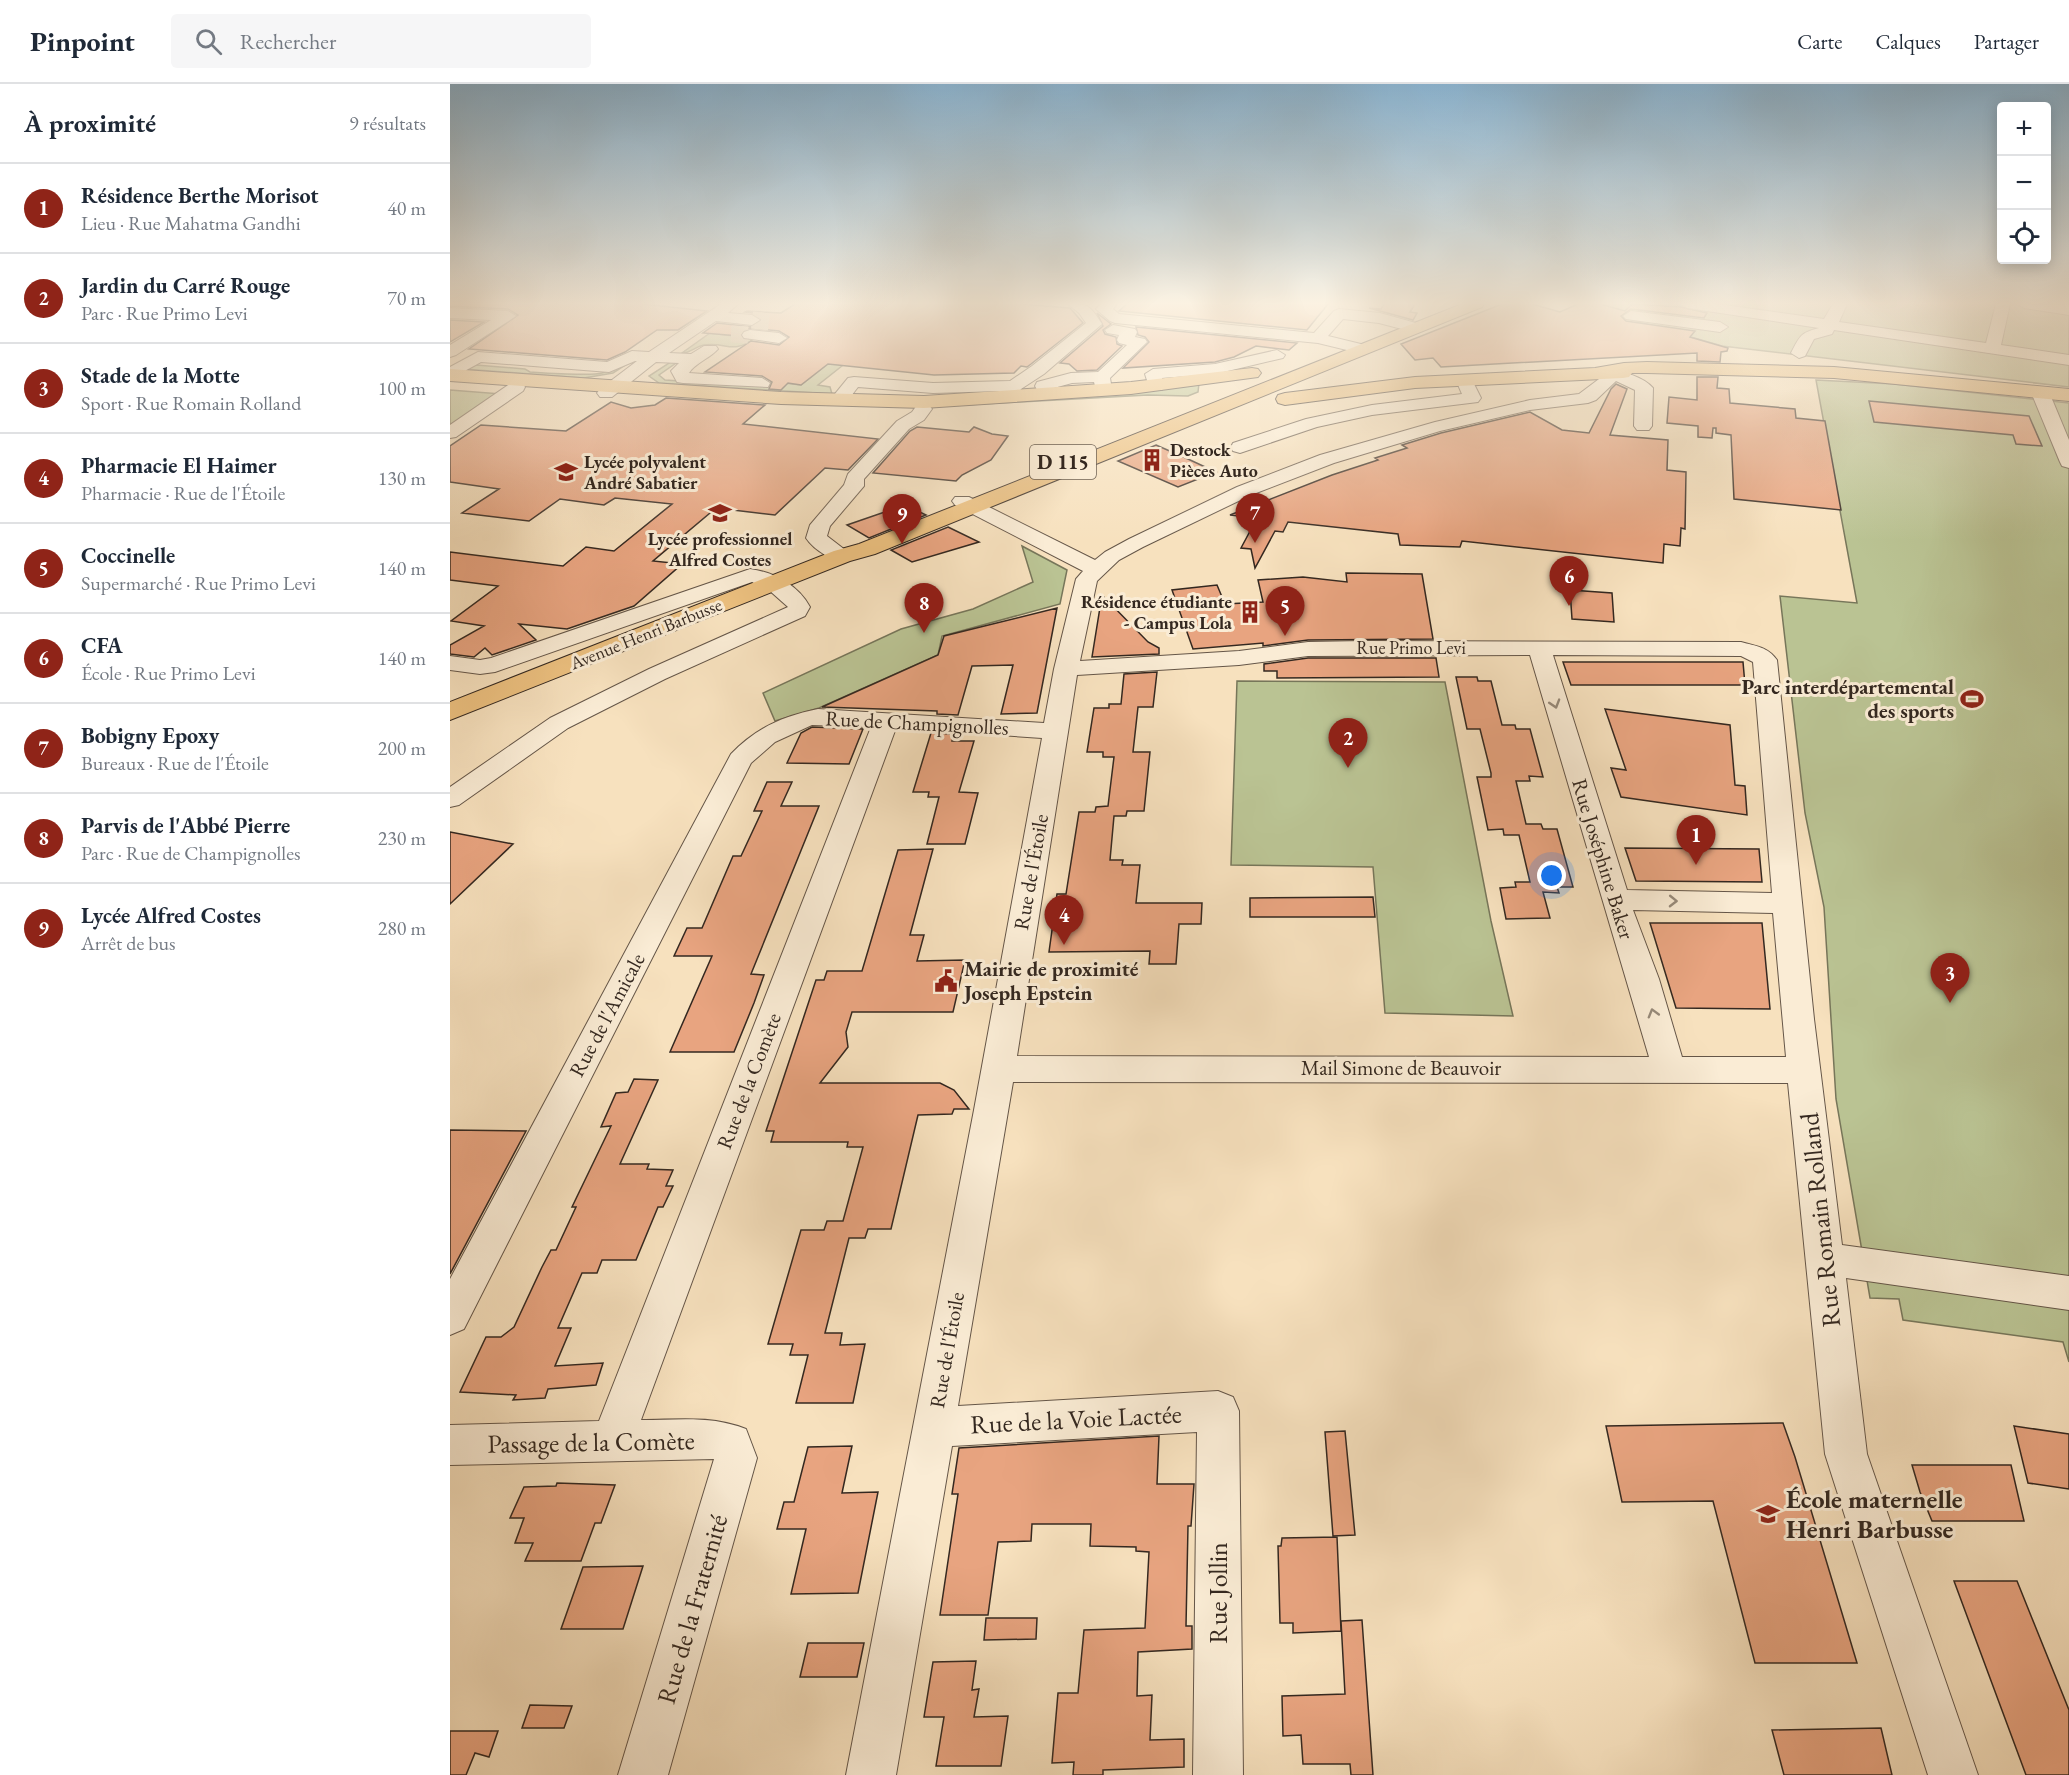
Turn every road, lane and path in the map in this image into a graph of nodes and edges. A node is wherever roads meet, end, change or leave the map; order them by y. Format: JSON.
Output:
{"nodes":[{"id":1,"x":450,"y":383,"type":"edge"},
{"id":2,"x":535,"y":383,"type":"edge"},
{"id":3,"x":620,"y":383,"type":"edge"},
{"id":4,"x":1022,"y":383,"type":"edge"},
{"id":5,"x":1054,"y":383,"type":"edge"},
{"id":6,"x":1097,"y":383,"type":"edge"},
{"id":7,"x":1155,"y":383,"type":"edge"},
{"id":8,"x":1179,"y":383,"type":"edge"},
{"id":9,"x":1229,"y":383,"type":"edge"},
{"id":10,"x":1277,"y":383,"type":"edge"},
{"id":11,"x":1303,"y":383,"type":"edge"},
{"id":12,"x":1419,"y":383,"type":"edge"},
{"id":13,"x":1465,"y":383,"type":"edge"},
{"id":14,"x":1597,"y":383,"type":"edge"},
{"id":15,"x":1634,"y":383,"type":"edge"},
{"id":16,"x":1948,"y":383,"type":"edge"},
{"id":17,"x":1103,"y":384,"type":"junction"},
{"id":18,"x":1043,"y":386,"type":"dead end"},
{"id":19,"x":1156,"y":386,"type":"junction"},
{"id":20,"x":518,"y":387,"type":"junction"},
{"id":21,"x":611,"y":390,"type":"junction"},
{"id":22,"x":1011,"y":392,"type":"junction"},
{"id":23,"x":2040,"y":392,"type":"junction"},
{"id":24,"x":2069,"y":396,"type":"edge"},
{"id":25,"x":1232,"y":399,"type":"junction"},
{"id":26,"x":1285,"y":399,"type":"junction"},
{"id":27,"x":923,"y":409,"type":"junction"},
{"id":28,"x":1643,"y":426,"type":"dead end"},
{"id":29,"x":450,"y":433,"type":"edge"},
{"id":30,"x":1240,"y":447,"type":"dead end"},
{"id":31,"x":2069,"y":462,"type":"edge"},
{"id":32,"x":968,"y":504,"type":"junction"},
{"id":33,"x":842,"y":556,"type":"junction"},
{"id":34,"x":1096,"y":569,"type":"junction"},
{"id":35,"x":772,"y":584,"type":"junction"},
{"id":36,"x":1539,"y":648,"type":"junction"},
{"id":37,"x":1757,"y":653,"type":"joint"},
{"id":38,"x":450,"y":663,"type":"edge"},
{"id":39,"x":1066,"y":669,"type":"junction"},
{"id":40,"x":450,"y":712,"type":"edge"},
{"id":41,"x":886,"y":721,"type":"junction"},
{"id":42,"x":781,"y":727,"type":"joint"},
{"id":43,"x":1056,"y":731,"type":"junction"},
{"id":44,"x":450,"y":799,"type":"edge"},
{"id":45,"x":1615,"y":900,"type":"junction"},
{"id":46,"x":1788,"y":903,"type":"junction"},
{"id":47,"x":998,"y":1069,"type":"junction"},
{"id":48,"x":1670,"y":1070,"type":"junction"},
{"id":49,"x":1804,"y":1070,"type":"junction"},
{"id":50,"x":1825,"y":1259,"type":"junction"},
{"id":51,"x":2069,"y":1293,"type":"edge"},
{"id":52,"x":450,"y":1317,"type":"edge"},
{"id":53,"x":1218,"y":1411,"type":"joint"},
{"id":54,"x":933,"y":1427,"type":"junction"},
{"id":55,"x":612,"y":1441,"type":"junction"},
{"id":56,"x":731,"y":1443,"type":"joint"},
{"id":57,"x":450,"y":1445,"type":"edge"},
{"id":58,"x":643,"y":1775,"type":"edge"},
{"id":59,"x":871,"y":1775,"type":"edge"},
{"id":60,"x":1218,"y":1775,"type":"edge"},
{"id":61,"x":1953,"y":1775,"type":"edge"}],
"edges":[{"from":1,"to":20,"type":"main road"},
{"from":2,"to":21,"type":"main road"},
{"from":3,"to":21,"type":"street"},
{"from":4,"to":22,"type":"street"},
{"from":5,"to":18,"type":"street"},
{"from":6,"to":17,"type":"street"},
{"from":7,"to":19,"type":"street"},
{"from":8,"to":19,"type":"main road"},
{"from":9,"to":25,"type":"main road"},
{"from":10,"to":25,"type":"main road","name":"Avenue Henri Barbusse","number":"D 115"},
{"from":11,"to":26,"type":"main road"},
{"from":12,"to":26,"type":"main road"},
{"from":13,"to":30,"type":"street"},
{"from":14,"to":34,"type":"street","name":"Rue de l'Étoile"},
{"from":15,"to":28,"type":"street"},
{"from":16,"to":23,"type":"main road"},
{"from":17,"to":19,"type":"main road"},
{"from":17,"to":22,"type":"main road"},
{"from":20,"to":21,"type":"main road"},
{"from":20,"to":29,"type":"street"},
{"from":21,"to":22,"type":"main road"},
{"from":21,"to":27,"type":"main road"},
{"from":23,"to":24,"type":"main road"},
{"from":23,"to":31,"type":"street"},
{"from":25,"to":26,"type":"main road"},
{"from":25,"to":27,"type":"main road"},
{"from":25,"to":32,"type":"main road","name":"Avenue Henri Barbusse","number":"D 115"},
{"from":27,"to":33,"type":"street"},
{"from":32,"to":33,"type":"main road","name":"Avenue Henri Barbusse","number":"D 115"},
{"from":32,"to":34,"type":"street"},
{"from":33,"to":35,"type":"main road","name":"Avenue Henri Barbusse","number":"D 115"},
{"from":34,"to":39,"type":"street","name":"Rue de l'Étoile"},
{"from":35,"to":38,"type":"street"},
{"from":35,"to":40,"type":"main road","name":"Avenue Henri Barbusse","number":"D 115"},
{"from":35,"to":44,"type":"street"},
{"from":36,"to":37,"type":"street","name":"Rue Primo Levi"},
{"from":36,"to":39,"type":"street","name":"Rue Primo Levi"},
{"from":36,"to":45,"type":"street","name":"Rue Joséphine Baker","one_way":true},
{"from":37,"to":46,"type":"street","name":"Rue Romain Rolland"},
{"from":39,"to":43,"type":"street","name":"Rue de l'Étoile"},
{"from":41,"to":42,"type":"street","name":"Rue de Champignolles"},
{"from":41,"to":43,"type":"street","name":"Rue de Champignolles"},
{"from":41,"to":55,"type":"street","name":"Rue de la Comète"},
{"from":42,"to":52,"type":"street","name":"Rue de l'Amicale"},
{"from":43,"to":47,"type":"street","name":"Rue de l'Étoile"},
{"from":45,"to":46,"type":"street","one_way":true},
{"from":48,"to":45,"type":"street","name":"Rue Joséphine Baker","one_way":true},
{"from":46,"to":49,"type":"street","name":"Rue Romain Rolland"},
{"from":47,"to":48,"type":"street","name":"Mail Simone de Beauvoir"},
{"from":47,"to":54,"type":"street","name":"Rue de l'Étoile"},
{"from":48,"to":49,"type":"street","name":"Mail Simone de Beauvoir"},
{"from":49,"to":50,"type":"street","name":"Rue Romain Rolland"},
{"from":50,"to":51,"type":"street"},
{"from":50,"to":61,"type":"street","name":"Rue Romain Rolland"},
{"from":53,"to":54,"type":"street","name":"Rue de la Voie Lactée"},
{"from":53,"to":60,"type":"street","name":"Rue Jollin"},
{"from":54,"to":59,"type":"street","name":"Rue de l'Étoile"},
{"from":55,"to":56,"type":"street","name":"Passage de la Comète"},
{"from":55,"to":57,"type":"street","name":"Passage de la Comète"},
{"from":56,"to":58,"type":"street","name":"Rue de la Fraternité"}]}
